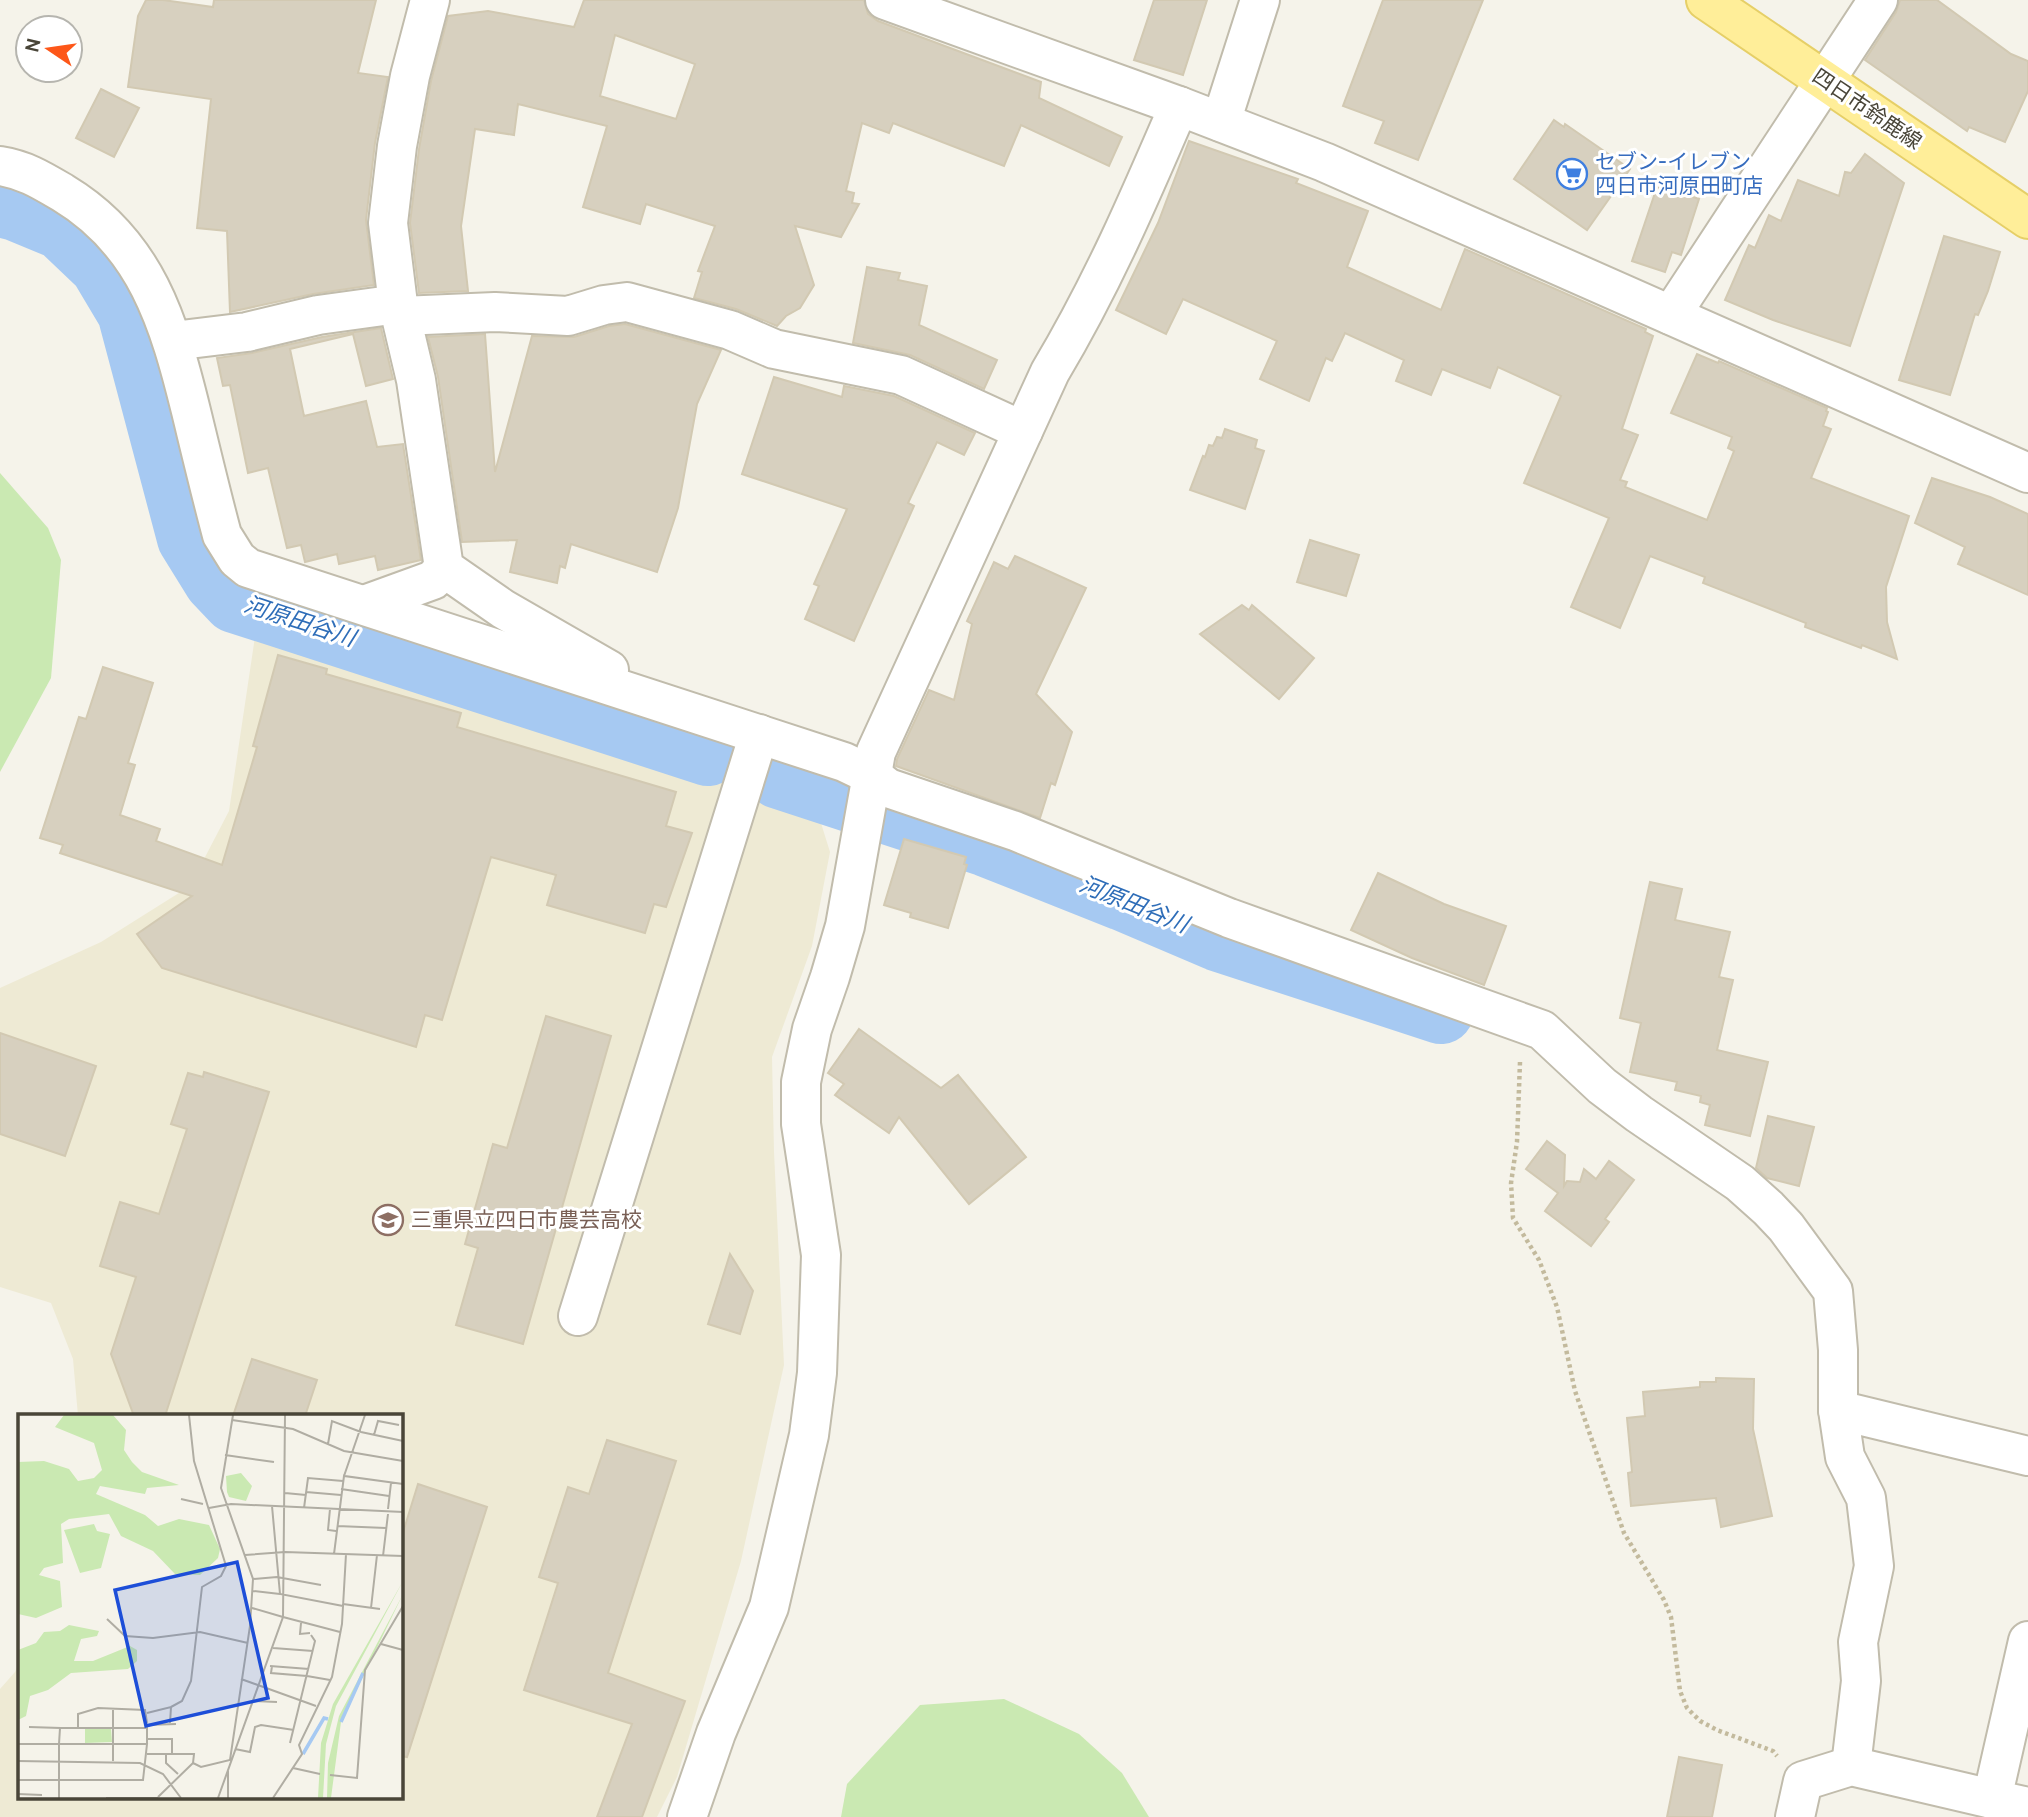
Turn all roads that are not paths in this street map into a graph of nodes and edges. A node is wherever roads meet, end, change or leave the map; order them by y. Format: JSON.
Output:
{"nodes":[{"id":1,"x":430,"y":0,"type":"edge"},
{"id":2,"x":885,"y":0,"type":"edge"},
{"id":3,"x":1260,"y":0,"type":"edge"},
{"id":4,"x":1706,"y":0,"type":"edge"},
{"id":5,"x":1878,"y":0,"type":"edge"},
{"id":6,"x":1826,"y":82,"type":"junction"},
{"id":7,"x":1179,"y":106,"type":"junction"},
{"id":8,"x":1221,"y":122,"type":"junction"},
{"id":9,"x":0,"y":166,"type":"edge"},
{"id":10,"x":2027,"y":212,"type":"edge"},
{"id":11,"x":400,"y":310,"type":"junction"},
{"id":12,"x":1671,"y":315,"type":"junction"},
{"id":13,"x":173,"y":341,"type":"junction"},
{"id":14,"x":1023,"y":431,"type":"junction"},
{"id":15,"x":2028,"y":473,"type":"edge"},
{"id":16,"x":444,"y":568,"type":"junction"},
{"id":17,"x":364,"y":605,"type":"junction"},
{"id":18,"x":677,"y":708,"type":"junction"},
{"id":19,"x":759,"y":734,"type":"junction"},
{"id":20,"x":867,"y":796,"type":"junction"},
{"id":21,"x":578,"y":1316,"type":"dead end"},
{"id":22,"x":1838,"y":1410,"type":"junction"},
{"id":23,"x":2028,"y":1457,"type":"edge"},
{"id":24,"x":2028,"y":1641,"type":"edge"},
{"id":25,"x":1851,"y":1766,"type":"junction"},
{"id":26,"x":1992,"y":1799,"type":"junction"},
{"id":27,"x":2028,"y":1807,"type":"edge"},
{"id":28,"x":687,"y":1817,"type":"edge"},
{"id":29,"x":1795,"y":1817,"type":"edge"}],
"edges":[{"from":1,"to":11,"type":"street"},
{"from":2,"to":7,"type":"street"},
{"from":3,"to":8,"type":"street"},
{"from":4,"to":6,"type":"main road","name":"四日市鈴鹿線"},
{"from":5,"to":6,"type":"street"},
{"from":6,"to":10,"type":"main road","name":"四日市鈴鹿線"},
{"from":6,"to":12,"type":"street"},
{"from":7,"to":8,"type":"street"},
{"from":7,"to":14,"type":"street"},
{"from":8,"to":12,"type":"street"},
{"from":9,"to":13,"type":"street"},
{"from":11,"to":13,"type":"street"},
{"from":11,"to":14,"type":"street"},
{"from":11,"to":16,"type":"street"},
{"from":12,"to":15,"type":"street"},
{"from":13,"to":17,"type":"street"},
{"from":14,"to":20,"type":"street"},
{"from":16,"to":17,"type":"street"},
{"from":16,"to":18,"type":"street"},
{"from":17,"to":18,"type":"street"},
{"from":18,"to":19,"type":"street"},
{"from":19,"to":20,"type":"street"},
{"from":19,"to":21,"type":"street"},
{"from":20,"to":22,"type":"street"},
{"from":20,"to":28,"type":"street"},
{"from":22,"to":23,"type":"street"},
{"from":22,"to":25,"type":"street"},
{"from":24,"to":26,"type":"street"},
{"from":25,"to":26,"type":"street"},
{"from":25,"to":29,"type":"street"},
{"from":26,"to":27,"type":"street"}]}
